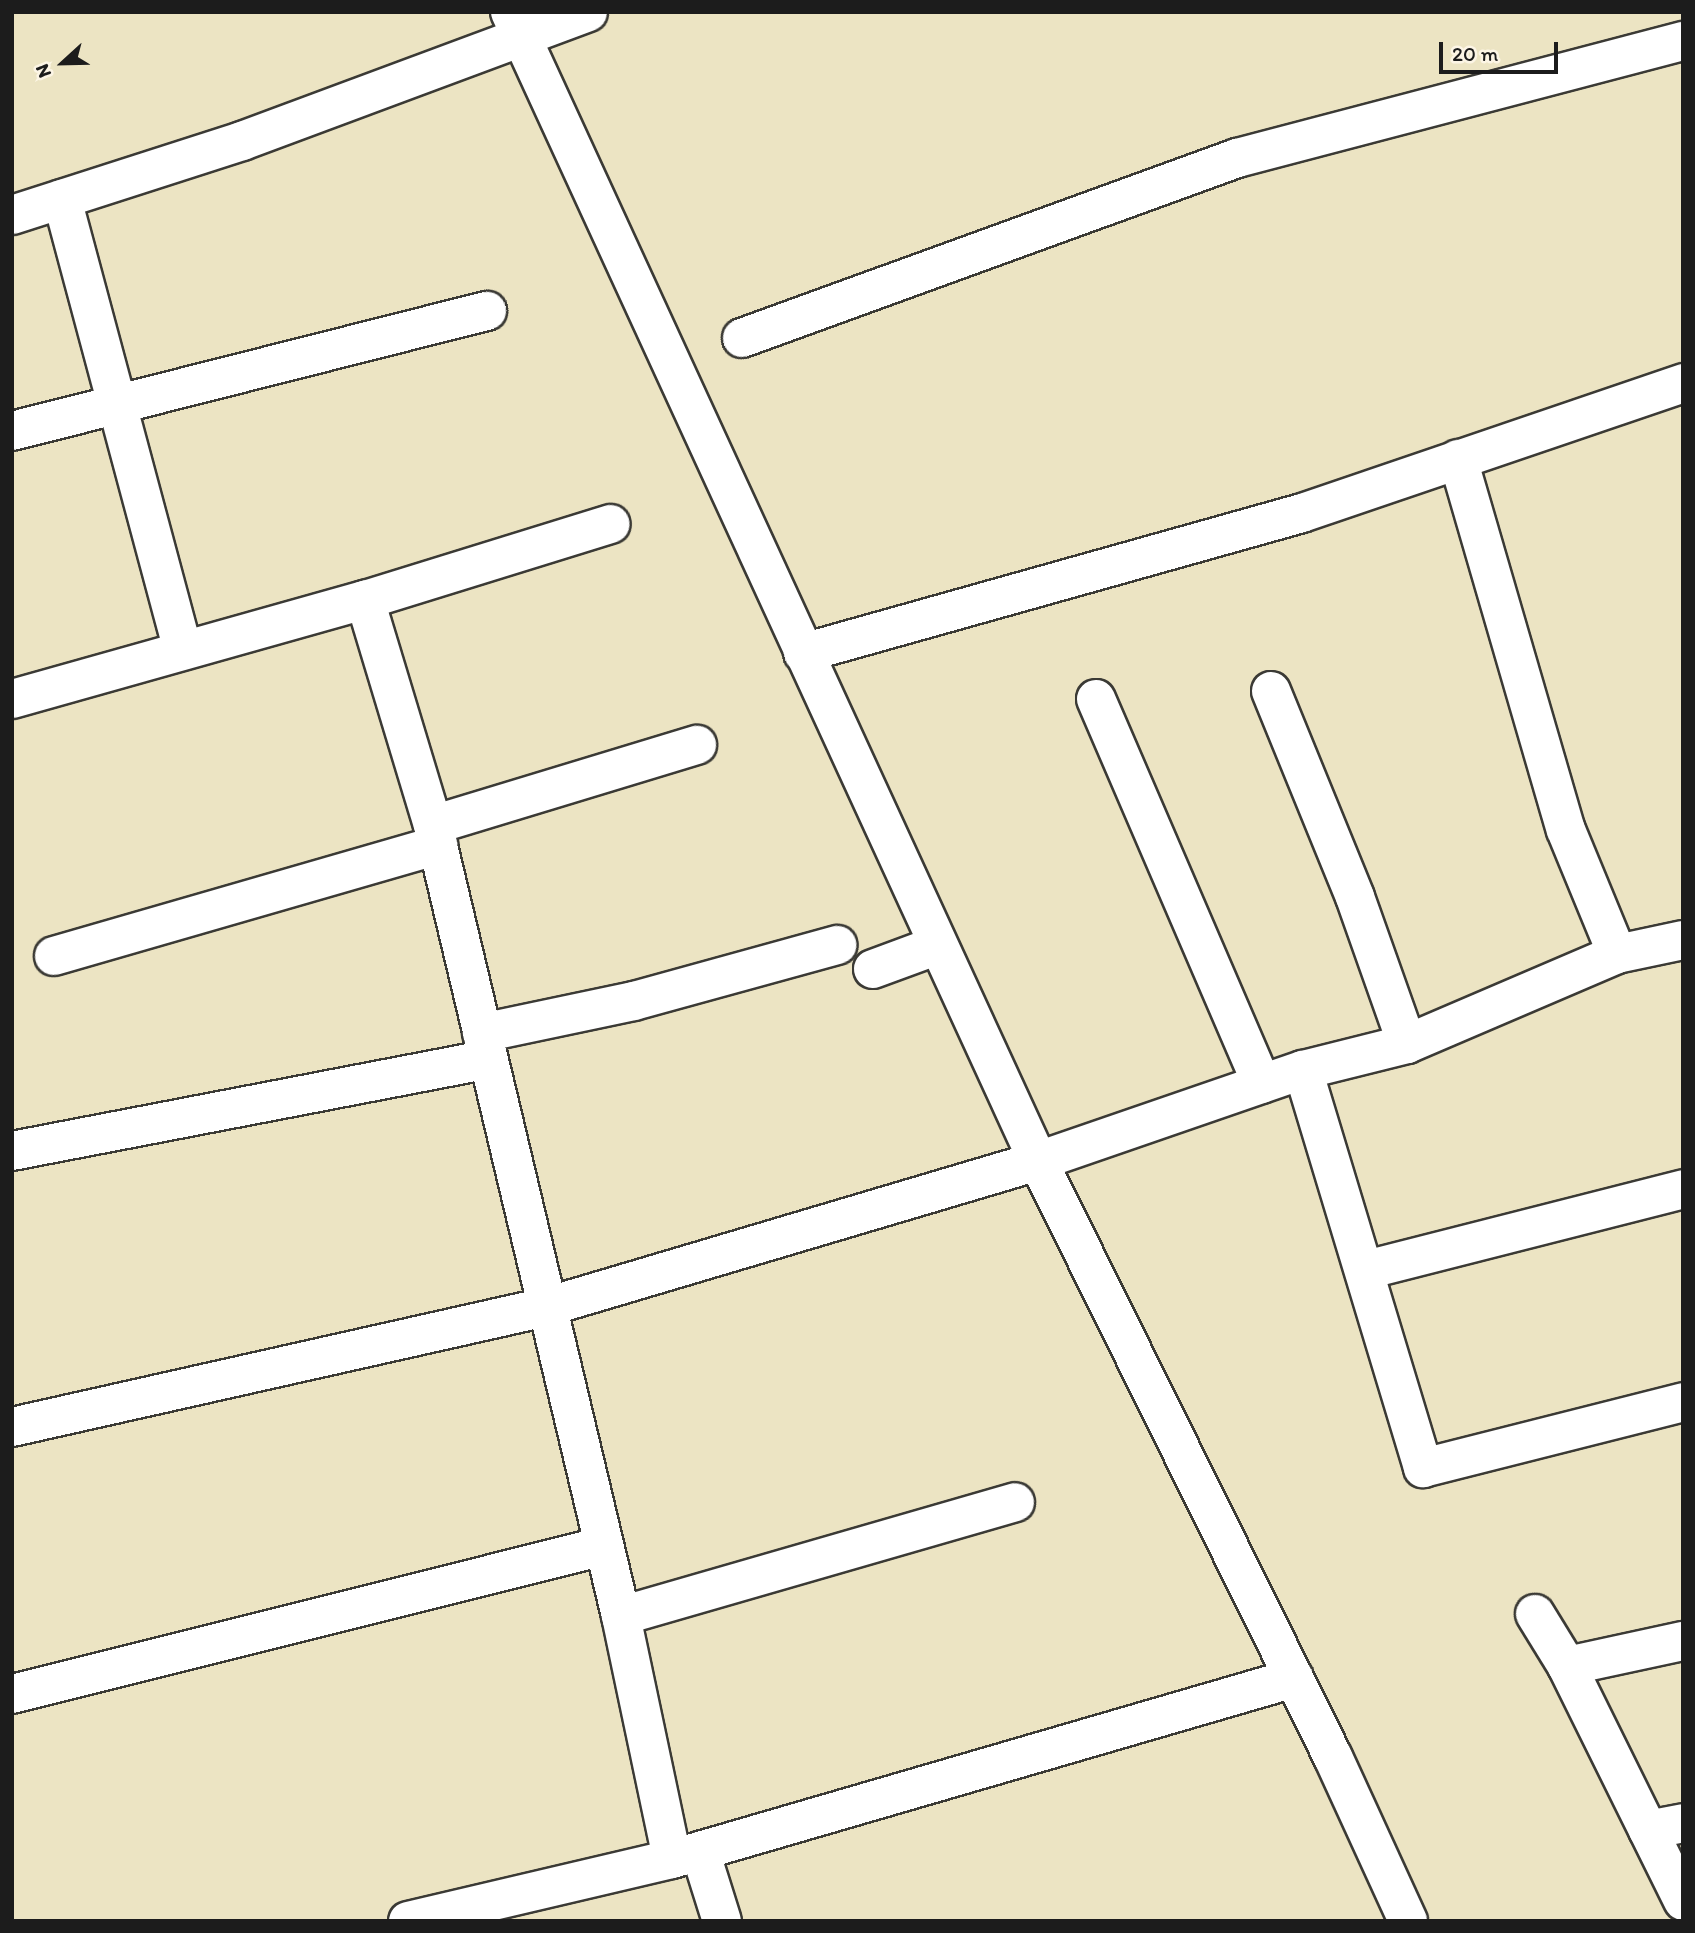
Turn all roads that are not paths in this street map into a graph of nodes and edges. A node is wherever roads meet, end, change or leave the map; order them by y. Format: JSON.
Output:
{"nodes":[{"id":1,"x":589,"y":12,"type":"edge"},
{"id":2,"x":515,"y":24,"type":"edge"},
{"id":3,"x":1683,"y":41,"type":"edge"},
{"id":4,"x":62,"y":199,"type":"junction"},
{"id":5,"x":12,"y":214,"type":"edge"},
{"id":6,"x":487,"y":311,"type":"dead end"},
{"id":7,"x":742,"y":338,"type":"dead end"},
{"id":8,"x":1683,"y":383,"type":"edge"},
{"id":9,"x":119,"y":402,"type":"junction"},
{"id":10,"x":12,"y":431,"type":"edge"},
{"id":11,"x":1458,"y":459,"type":"junction"},
{"id":12,"x":610,"y":524,"type":"dead end"},
{"id":13,"x":365,"y":600,"type":"junction"},
{"id":14,"x":183,"y":648,"type":"junction"},
{"id":15,"x":803,"y":653,"type":"junction"},
{"id":16,"x":1271,"y":691,"type":"dead end"},
{"id":17,"x":12,"y":699,"type":"edge"},
{"id":18,"x":1096,"y":699,"type":"dead end"},
{"id":19,"x":697,"y":745,"type":"dead end"},
{"id":20,"x":436,"y":835,"type":"junction"},
{"id":21,"x":1683,"y":940,"type":"edge"},
{"id":22,"x":837,"y":945,"type":"dead end"},
{"id":23,"x":938,"y":945,"type":"junction"},
{"id":24,"x":1617,"y":954,"type":"junction"},
{"id":25,"x":54,"y":956,"type":"dead end"},
{"id":26,"x":873,"y":969,"type":"dead end"},
{"id":27,"x":1407,"y":1044,"type":"junction"},
{"id":28,"x":485,"y":1046,"type":"junction"},
{"id":29,"x":1303,"y":1070,"type":"junction"},
{"id":30,"x":1262,"y":1084,"type":"junction"},
{"id":31,"x":12,"y":1151,"type":"edge"},
{"id":32,"x":1038,"y":1161,"type":"junction"},
{"id":33,"x":1683,"y":1189,"type":"edge"},
{"id":34,"x":1366,"y":1270,"type":"junction"},
{"id":35,"x":546,"y":1307,"type":"junction"},
{"id":36,"x":1683,"y":1402,"type":"edge"},
{"id":37,"x":12,"y":1427,"type":"edge"},
{"id":38,"x":1015,"y":1502,"type":"dead end"},
{"id":39,"x":604,"y":1546,"type":"junction"},
{"id":40,"x":1535,"y":1614,"type":"dead end"},
{"id":41,"x":621,"y":1616,"type":"junction"},
{"id":42,"x":1683,"y":1641,"type":"edge"},
{"id":43,"x":1567,"y":1666,"type":"junction"},
{"id":44,"x":1294,"y":1678,"type":"junction"},
{"id":45,"x":12,"y":1694,"type":"edge"},
{"id":46,"x":1665,"y":1827,"type":"edge"},
{"id":47,"x":686,"y":1855,"type":"junction"},
{"id":48,"x":1683,"y":1902,"type":"edge"},
{"id":49,"x":408,"y":1921,"type":"edge"},
{"id":50,"x":722,"y":1921,"type":"edge"},
{"id":51,"x":1408,"y":1921,"type":"edge"}],
"edges":[{"from":1,"to":2,"type":"street"},
{"from":2,"to":4,"type":"street"},
{"from":2,"to":15,"type":"street"},
{"from":3,"to":7,"type":"street"},
{"from":4,"to":5,"type":"street"},
{"from":4,"to":9,"type":"street"},
{"from":6,"to":9,"type":"street"},
{"from":8,"to":11,"type":"street"},
{"from":9,"to":10,"type":"street"},
{"from":9,"to":14,"type":"street"},
{"from":11,"to":15,"type":"street"},
{"from":11,"to":24,"type":"street"},
{"from":12,"to":13,"type":"street"},
{"from":13,"to":14,"type":"street"},
{"from":13,"to":20,"type":"street"},
{"from":14,"to":17,"type":"street"},
{"from":15,"to":23,"type":"street"},
{"from":16,"to":27,"type":"street"},
{"from":18,"to":30,"type":"street"},
{"from":19,"to":20,"type":"street"},
{"from":20,"to":25,"type":"street"},
{"from":20,"to":28,"type":"street"},
{"from":21,"to":24,"type":"street"},
{"from":22,"to":28,"type":"street"},
{"from":23,"to":26,"type":"street"},
{"from":23,"to":32,"type":"street"},
{"from":24,"to":27,"type":"street"},
{"from":27,"to":29,"type":"street"},
{"from":28,"to":31,"type":"street"},
{"from":28,"to":35,"type":"street"},
{"from":29,"to":30,"type":"street"},
{"from":29,"to":34,"type":"street"},
{"from":30,"to":32,"type":"street"},
{"from":32,"to":35,"type":"street"},
{"from":32,"to":44,"type":"street"},
{"from":33,"to":34,"type":"street"},
{"from":34,"to":36,"type":"street"},
{"from":35,"to":37,"type":"street"},
{"from":35,"to":39,"type":"street"},
{"from":38,"to":41,"type":"street"},
{"from":39,"to":41,"type":"street"},
{"from":39,"to":45,"type":"street"},
{"from":40,"to":43,"type":"street"},
{"from":41,"to":47,"type":"street"},
{"from":42,"to":43,"type":"street"},
{"from":43,"to":46,"type":"street"},
{"from":44,"to":47,"type":"street"},
{"from":44,"to":51,"type":"street"},
{"from":46,"to":48,"type":"street"},
{"from":47,"to":49,"type":"street"},
{"from":47,"to":50,"type":"street"}]}
